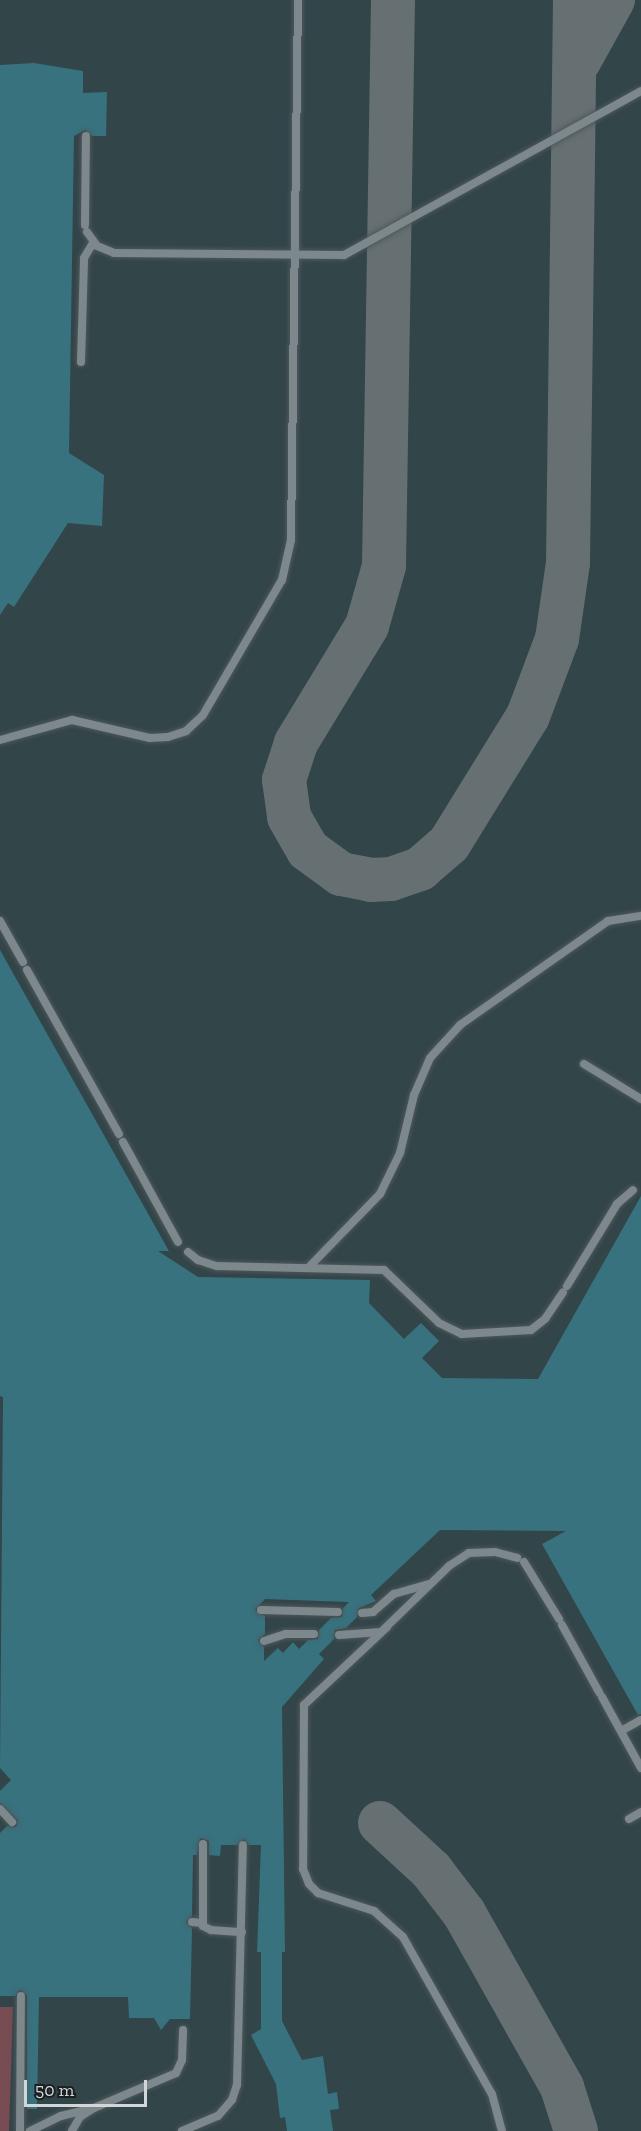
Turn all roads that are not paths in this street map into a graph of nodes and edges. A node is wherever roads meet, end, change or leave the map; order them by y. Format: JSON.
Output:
{"nodes":[{"id":1,"x":298,"y":0,"type":"edge"},
{"id":2,"x":641,"y":91,"type":"edge"},
{"id":3,"x":87,"y":136,"type":"dead end"},
{"id":4,"x":93,"y":243,"type":"junction"},
{"id":5,"x":295,"y":256,"type":"junction"},
{"id":6,"x":81,"y":362,"type":"dead end"},
{"id":7,"x":0,"y":740,"type":"edge"},
{"id":8,"x":641,"y":916,"type":"edge"},
{"id":9,"x":0,"y":921,"type":"edge"},
{"id":10,"x":584,"y":1064,"type":"dead end"},
{"id":11,"x":641,"y":1099,"type":"edge"},
{"id":12,"x":633,"y":1190,"type":"dead end"},
{"id":13,"x":178,"y":1242,"type":"dead end"},
{"id":14,"x":188,"y":1251,"type":"dead end"},
{"id":15,"x":309,"y":1267,"type":"junction"},
{"id":16,"x":431,"y":1583,"type":"junction"},
{"id":17,"x":261,"y":1610,"type":"dead end"},
{"id":18,"x":338,"y":1612,"type":"dead end"},
{"id":19,"x":362,"y":1612,"type":"dead end"},
{"id":20,"x":387,"y":1627,"type":"junction"},
{"id":21,"x":314,"y":1634,"type":"dead end"},
{"id":22,"x":339,"y":1635,"type":"dead end"},
{"id":23,"x":264,"y":1641,"type":"dead end"},
{"id":24,"x":641,"y":1720,"type":"edge"},
{"id":25,"x":621,"y":1731,"type":"junction"},
{"id":26,"x":641,"y":1768,"type":"edge"},
{"id":27,"x":0,"y":1809,"type":"edge"},
{"id":28,"x":641,"y":1812,"type":"edge"},
{"id":29,"x":630,"y":1819,"type":"dead end"},
{"id":30,"x":12,"y":1822,"type":"dead end"},
{"id":31,"x":203,"y":1844,"type":"dead end"},
{"id":32,"x":243,"y":1845,"type":"dead end"},
{"id":33,"x":192,"y":1922,"type":"dead end"},
{"id":34,"x":202,"y":1923,"type":"junction"},
{"id":35,"x":242,"y":1932,"type":"junction"},
{"id":36,"x":21,"y":1996,"type":"dead end"},
{"id":37,"x":183,"y":2031,"type":"dead end"},
{"id":38,"x":94,"y":2108,"type":"junction"},
{"id":39,"x":20,"y":2131,"type":"edge"},
{"id":40,"x":30,"y":2131,"type":"edge"},
{"id":41,"x":72,"y":2131,"type":"edge"},
{"id":42,"x":182,"y":2131,"type":"edge"},
{"id":43,"x":502,"y":2131,"type":"edge"}],
"edges":[{"from":1,"to":5,"type":"lane"},
{"from":2,"to":5,"type":"lane"},
{"from":3,"to":4,"type":"lane"},
{"from":4,"to":5,"type":"lane"},
{"from":4,"to":6,"type":"lane"},
{"from":5,"to":7,"type":"lane"},
{"from":8,"to":15,"type":"lane"},
{"from":9,"to":13,"type":"lane"},
{"from":10,"to":11,"type":"lane"},
{"from":12,"to":15,"type":"lane"},
{"from":14,"to":15,"type":"lane"},
{"from":16,"to":19,"type":"lane"},
{"from":16,"to":20,"type":"lane"},
{"from":16,"to":25,"type":"lane"},
{"from":17,"to":18,"type":"lane"},
{"from":20,"to":22,"type":"lane"},
{"from":20,"to":43,"type":"lane"},
{"from":21,"to":23,"type":"lane"},
{"from":24,"to":25,"type":"lane"},
{"from":25,"to":26,"type":"lane"},
{"from":27,"to":30,"type":"lane"},
{"from":28,"to":29,"type":"lane"},
{"from":31,"to":34,"type":"lane"},
{"from":32,"to":35,"type":"lane"},
{"from":33,"to":34,"type":"lane"},
{"from":34,"to":35,"type":"lane"},
{"from":35,"to":42,"type":"lane"},
{"from":36,"to":39,"type":"lane"},
{"from":37,"to":38,"type":"lane"},
{"from":38,"to":40,"type":"lane"},
{"from":38,"to":41,"type":"lane"}]}
